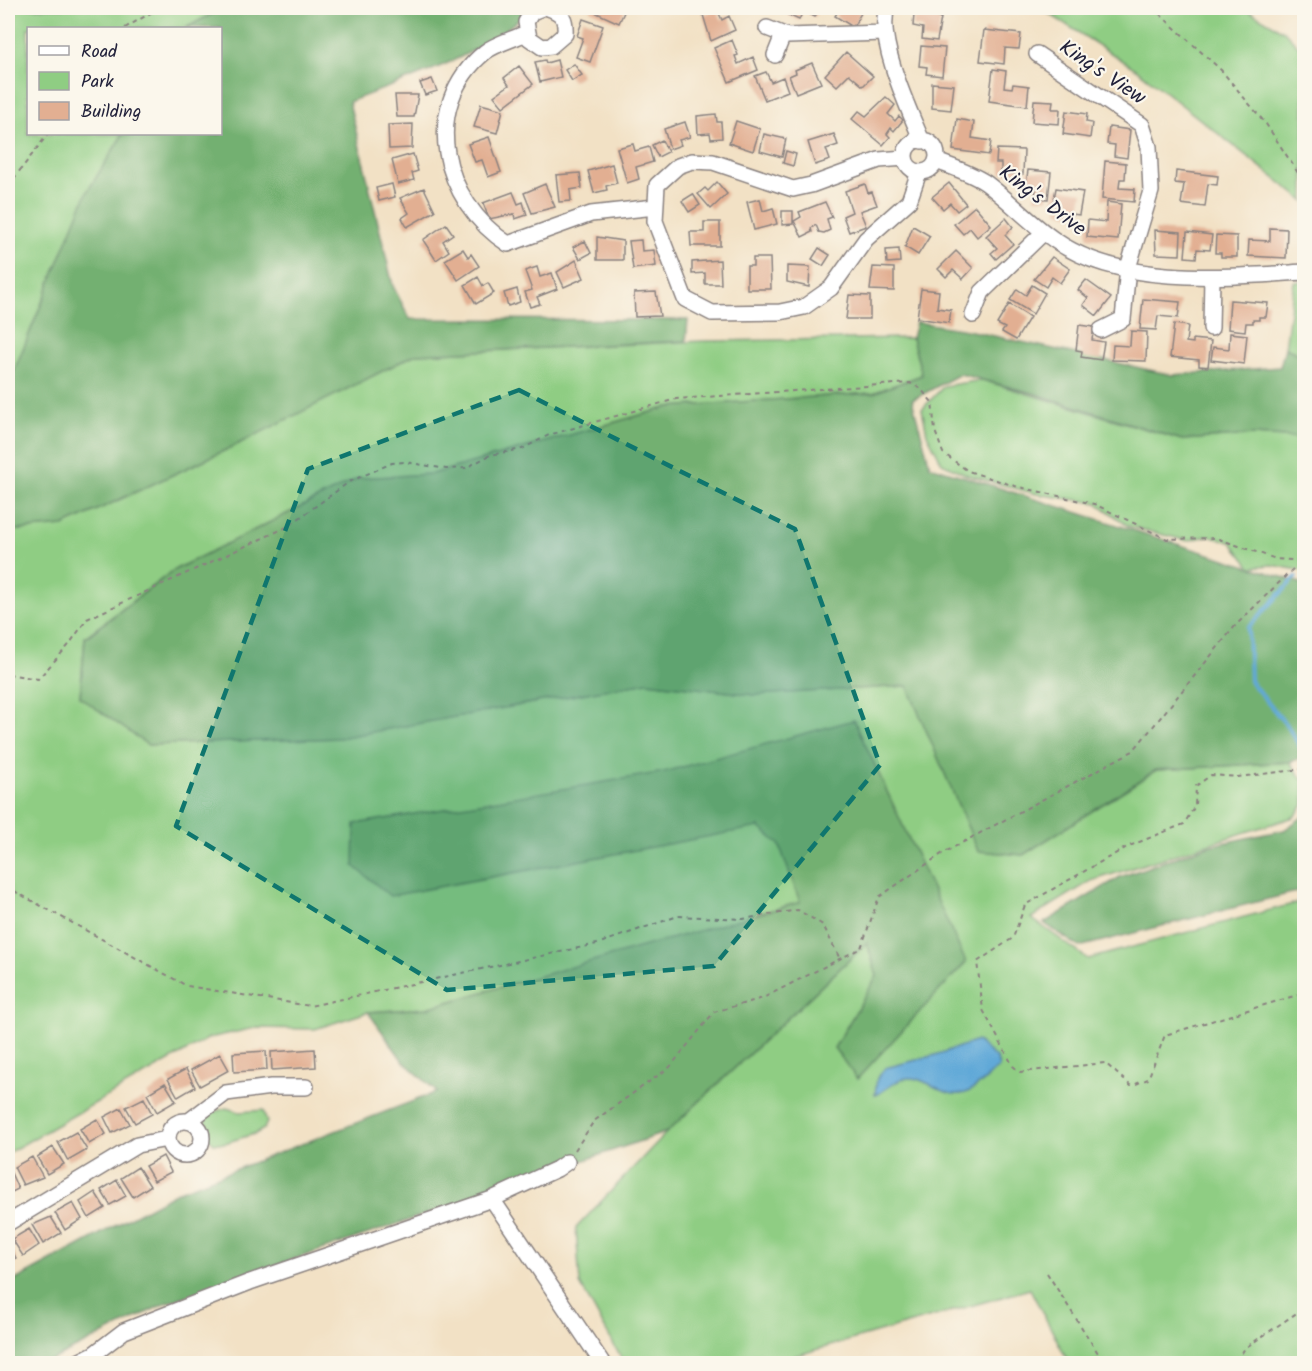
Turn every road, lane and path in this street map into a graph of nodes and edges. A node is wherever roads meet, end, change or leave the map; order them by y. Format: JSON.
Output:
{"nodes":[{"id":1,"x":159,"y":8,"type":"edge"},
{"id":2,"x":549,"y":8,"type":"edge"},
{"id":3,"x":887,"y":8,"type":"edge"},
{"id":4,"x":1153,"y":8,"type":"edge"},
{"id":5,"x":126,"y":27,"type":"edge"},
{"id":6,"x":767,"y":28,"type":"dead end"},
{"id":7,"x":526,"y":33,"type":"junction"},
{"id":8,"x":885,"y":33,"type":"junction"},
{"id":9,"x":783,"y":35,"type":"junction"},
{"id":10,"x":1037,"y":54,"type":"dead end"},
{"id":11,"x":775,"y":55,"type":"dead end"},
{"id":12,"x":47,"y":135,"type":"edge"},
{"id":13,"x":922,"y":141,"type":"junction"},
{"id":14,"x":905,"y":158,"type":"junction"},
{"id":15,"x":936,"y":161,"type":"junction"},
{"id":16,"x":919,"y":172,"type":"junction"},
{"id":17,"x":1305,"y":182,"type":"edge"},
{"id":18,"x":8,"y":186,"type":"edge"},
{"id":19,"x":655,"y":207,"type":"junction"},
{"id":20,"x":1044,"y":232,"type":"junction"},
{"id":21,"x":1128,"y":268,"type":"junction"},
{"id":22,"x":1305,"y":272,"type":"edge"},
{"id":23,"x":1212,"y":278,"type":"junction"},
{"id":24,"x":973,"y":315,"type":"dead end"},
{"id":25,"x":1211,"y":328,"type":"dead end"},
{"id":26,"x":1101,"y":330,"type":"dead end"},
{"id":27,"x":1303,"y":561,"type":"edge"},
{"id":28,"x":8,"y":674,"type":"edge"},
{"id":29,"x":1305,"y":769,"type":"edge"},
{"id":30,"x":8,"y":884,"type":"edge"},
{"id":31,"x":840,"y":959,"type":"junction"},
{"id":32,"x":1305,"y":993,"type":"edge"},
{"id":33,"x":306,"y":1087,"type":"dead end"},
{"id":34,"x":189,"y":1122,"type":"junction"},
{"id":35,"x":167,"y":1139,"type":"junction"},
{"id":36,"x":567,"y":1162,"type":"joint"},
{"id":37,"x":492,"y":1199,"type":"junction"},
{"id":38,"x":8,"y":1223,"type":"edge"},
{"id":39,"x":1047,"y":1273,"type":"dead end"},
{"id":40,"x":1305,"y":1308,"type":"edge"},
{"id":41,"x":1238,"y":1362,"type":"edge"},
{"id":42,"x":74,"y":1364,"type":"edge"},
{"id":43,"x":603,"y":1364,"type":"edge"},
{"id":44,"x":1104,"y":1364,"type":"edge"},
{"id":45,"x":1232,"y":1364,"type":"edge"}],
"edges":[{"from":1,"to":5,"type":"path"},
{"from":2,"to":7,"type":"street"},
{"from":2,"to":7,"type":"street"},
{"from":3,"to":8,"type":"street"},
{"from":4,"to":17,"type":"path"},
{"from":6,"to":9,"type":"street"},
{"from":7,"to":19,"type":"street"},
{"from":8,"to":9,"type":"street"},
{"from":8,"to":13,"type":"street"},
{"from":9,"to":11,"type":"street"},
{"from":10,"to":21,"type":"street","name":"King's View"},
{"from":12,"to":18,"type":"path"},
{"from":13,"to":14,"type":"street"},
{"from":13,"to":15,"type":"street"},
{"from":14,"to":16,"type":"street"},
{"from":14,"to":19,"type":"street"},
{"from":15,"to":16,"type":"street"},
{"from":15,"to":20,"type":"street","name":"King's Drive"},
{"from":16,"to":19,"type":"street"},
{"from":20,"to":21,"type":"street","name":"King's Drive"},
{"from":20,"to":24,"type":"street"},
{"from":21,"to":23,"type":"street","name":"King's Drive"},
{"from":21,"to":26,"type":"street","name":"King's View"},
{"from":22,"to":23,"type":"street","name":"King's Drive"},
{"from":23,"to":25,"type":"street"},
{"from":27,"to":28,"type":"path"},
{"from":27,"to":31,"type":"path"},
{"from":29,"to":32,"type":"path"},
{"from":30,"to":31,"type":"path"},
{"from":31,"to":36,"type":"path"},
{"from":33,"to":34,"type":"street"},
{"from":34,"to":35,"type":"street"},
{"from":34,"to":35,"type":"street"},
{"from":35,"to":38,"type":"street"},
{"from":36,"to":37,"type":"street"},
{"from":37,"to":42,"type":"street"},
{"from":37,"to":43,"type":"street"},
{"from":39,"to":44,"type":"path"},
{"from":40,"to":41,"type":"path"},
{"from":41,"to":45,"type":"path"}]}
